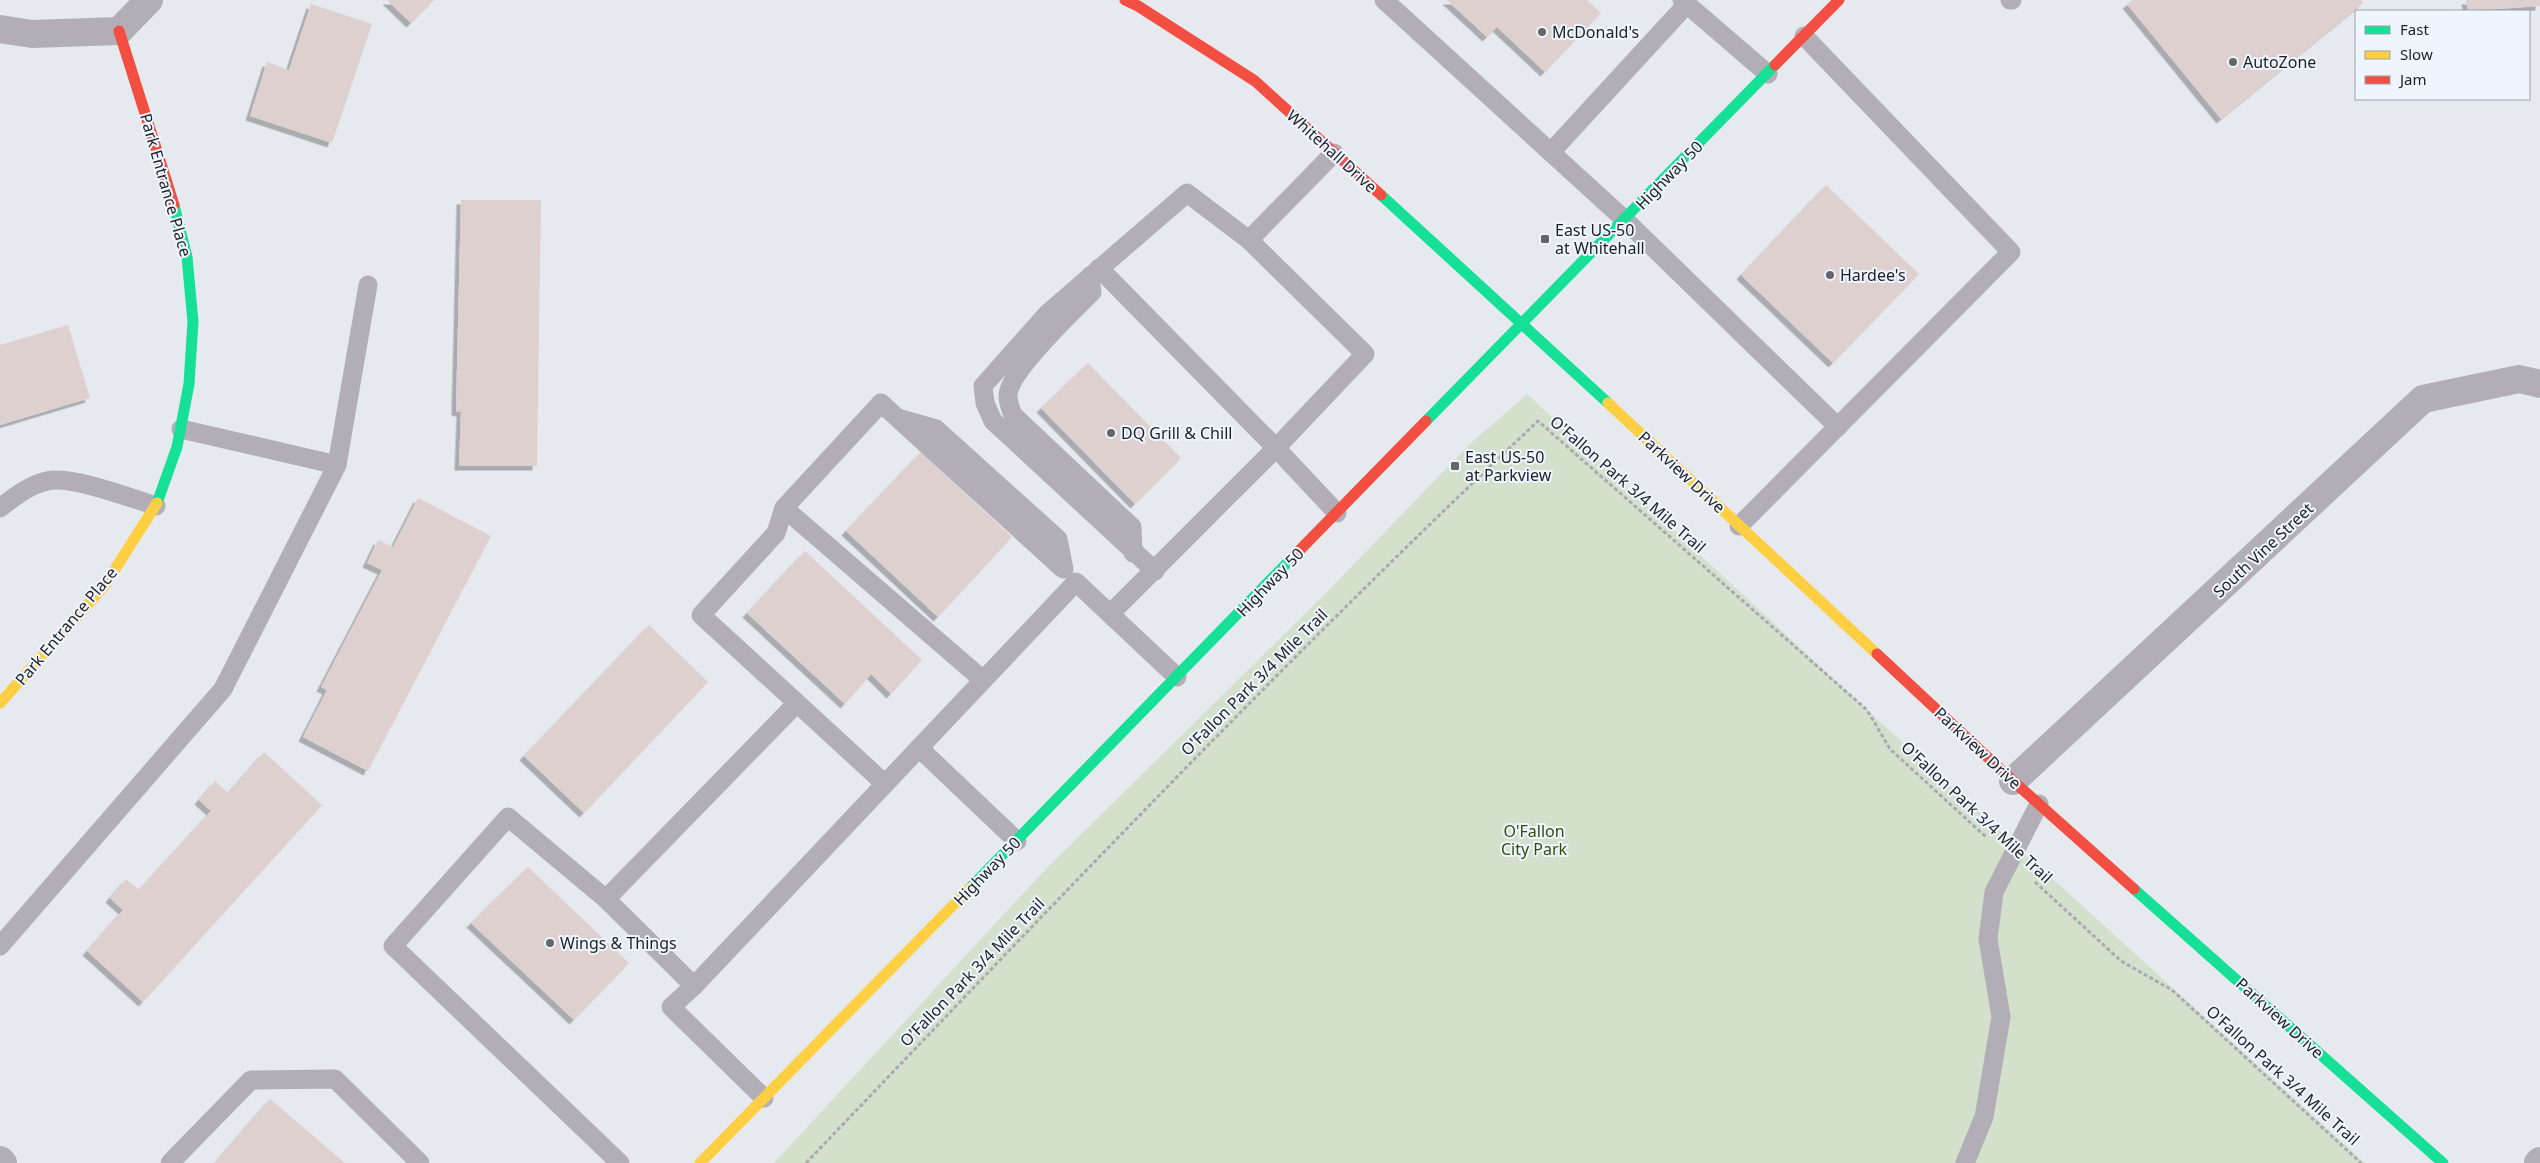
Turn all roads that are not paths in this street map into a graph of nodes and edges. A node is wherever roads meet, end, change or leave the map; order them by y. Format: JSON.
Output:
{"nodes":[{"id":1,"x":148,"y":0,"type":"edge"},
{"id":2,"x":1384,"y":0,"type":"edge"},
{"id":3,"x":1839,"y":0,"type":"edge"},
{"id":4,"x":1128,"y":1,"type":"edge"},
{"id":5,"x":1685,"y":2,"type":"edge"},
{"id":6,"x":0,"y":29,"type":"edge"},
{"id":7,"x":119,"y":31,"type":"junction"},
{"id":8,"x":1804,"y":36,"type":"junction"},
{"id":9,"x":1768,"y":74,"type":"junction"},
{"id":10,"x":1551,"y":152,"type":"junction"},
{"id":11,"x":1334,"y":153,"type":"junction"},
{"id":12,"x":1625,"y":220,"type":"junction"},
{"id":13,"x":1249,"y":240,"type":"junction"},
{"id":14,"x":1095,"y":272,"type":"junction"},
{"id":15,"x":368,"y":285,"type":"dead end"},
{"id":16,"x":1523,"y":324,"type":"junction"},
{"id":17,"x":2540,"y":384,"type":"edge"},
{"id":18,"x":1838,"y":426,"type":"junction"},
{"id":19,"x":181,"y":430,"type":"junction"},
{"id":20,"x":1276,"y":448,"type":"junction"},
{"id":21,"x":338,"y":465,"type":"junction"},
{"id":22,"x":156,"y":506,"type":"junction"},
{"id":23,"x":0,"y":508,"type":"edge"},
{"id":24,"x":784,"y":508,"type":"junction"},
{"id":25,"x":1337,"y":513,"type":"junction"},
{"id":26,"x":1739,"y":526,"type":"junction"},
{"id":27,"x":1133,"y":553,"type":"junction"},
{"id":28,"x":1155,"y":571,"type":"junction"},
{"id":29,"x":1076,"y":582,"type":"junction"},
{"id":30,"x":1110,"y":614,"type":"junction"},
{"id":31,"x":1177,"y":677,"type":"junction"},
{"id":32,"x":983,"y":680,"type":"junction"},
{"id":33,"x":0,"y":703,"type":"edge"},
{"id":34,"x":797,"y":703,"type":"junction"},
{"id":35,"x":920,"y":748,"type":"junction"},
{"id":36,"x":2013,"y":781,"type":"junction"},
{"id":37,"x":884,"y":784,"type":"junction"},
{"id":38,"x":2039,"y":804,"type":"junction"},
{"id":39,"x":1017,"y":841,"type":"junction"},
{"id":40,"x":606,"y":899,"type":"junction"},
{"id":41,"x":0,"y":946,"type":"edge"},
{"id":42,"x":694,"y":986,"type":"junction"},
{"id":43,"x":764,"y":1098,"type":"junction"},
{"id":44,"x":0,"y":1160,"type":"edge"},
{"id":45,"x":3,"y":1163,"type":"edge"},
{"id":46,"x":170,"y":1163,"type":"edge"},
{"id":47,"x":420,"y":1163,"type":"edge"},
{"id":48,"x":620,"y":1163,"type":"edge"},
{"id":49,"x":700,"y":1163,"type":"edge"},
{"id":50,"x":1965,"y":1163,"type":"edge"},
{"id":51,"x":2443,"y":1163,"type":"edge"}],
"edges":[{"from":1,"to":7,"type":"street"},
{"from":2,"to":10,"type":"lane"},
{"from":3,"to":8,"type":"street","name":"Highway 50"},
{"from":4,"to":11,"type":"street","name":"Whitehall Drive"},
{"from":5,"to":9,"type":"lane"},
{"from":5,"to":10,"type":"lane"},
{"from":6,"to":7,"type":"street"},
{"from":7,"to":19,"type":"street","name":"Park Entrance Place"},
{"from":8,"to":9,"type":"street","name":"Highway 50"},
{"from":8,"to":18,"type":"lane"},
{"from":9,"to":12,"type":"street","name":"Highway 50"},
{"from":10,"to":12,"type":"lane"},
{"from":11,"to":13,"type":"lane"},
{"from":11,"to":16,"type":"street","name":"Whitehall Drive"},
{"from":12,"to":16,"type":"street","name":"Highway 50"},
{"from":12,"to":18,"type":"lane"},
{"from":13,"to":14,"type":"lane"},
{"from":13,"to":20,"type":"lane"},
{"from":14,"to":20,"type":"lane"},
{"from":14,"to":27,"type":"lane"},
{"from":14,"to":27,"type":"lane"},
{"from":15,"to":21,"type":"lane"},
{"from":16,"to":25,"type":"street","name":"Highway 50"},
{"from":16,"to":26,"type":"street","name":"Parkview Drive"},
{"from":17,"to":36,"type":"street","name":"South Vine Street"},
{"from":18,"to":26,"type":"lane"},
{"from":19,"to":21,"type":"lane"},
{"from":19,"to":22,"type":"street","name":"Park Entrance Place"},
{"from":20,"to":25,"type":"lane"},
{"from":20,"to":28,"type":"lane"},
{"from":21,"to":41,"type":"lane"},
{"from":22,"to":23,"type":"lane"},
{"from":22,"to":33,"type":"street","name":"Park Entrance Place"},
{"from":24,"to":29,"type":"lane"},
{"from":24,"to":32,"type":"lane"},
{"from":24,"to":34,"type":"lane"},
{"from":25,"to":31,"type":"street","name":"Highway 50"},
{"from":26,"to":36,"type":"street","name":"Parkview Drive"},
{"from":27,"to":28,"type":"lane"},
{"from":28,"to":30,"type":"lane"},
{"from":29,"to":30,"type":"lane"},
{"from":29,"to":32,"type":"lane"},
{"from":30,"to":31,"type":"lane"},
{"from":31,"to":39,"type":"street","name":"Highway 50"},
{"from":32,"to":35,"type":"lane"},
{"from":34,"to":37,"type":"lane"},
{"from":34,"to":40,"type":"lane"},
{"from":35,"to":37,"type":"lane"},
{"from":35,"to":39,"type":"lane"},
{"from":36,"to":38,"type":"street","name":"Parkview Drive"},
{"from":37,"to":42,"type":"lane"},
{"from":38,"to":50,"type":"lane"},
{"from":38,"to":51,"type":"street","name":"Parkview Drive"},
{"from":39,"to":43,"type":"street","name":"Highway 50"},
{"from":40,"to":42,"type":"lane"},
{"from":40,"to":48,"type":"lane"},
{"from":42,"to":43,"type":"lane"},
{"from":43,"to":49,"type":"street","name":"Highway 50"},
{"from":44,"to":45,"type":"street"},
{"from":46,"to":47,"type":"lane"}]}
